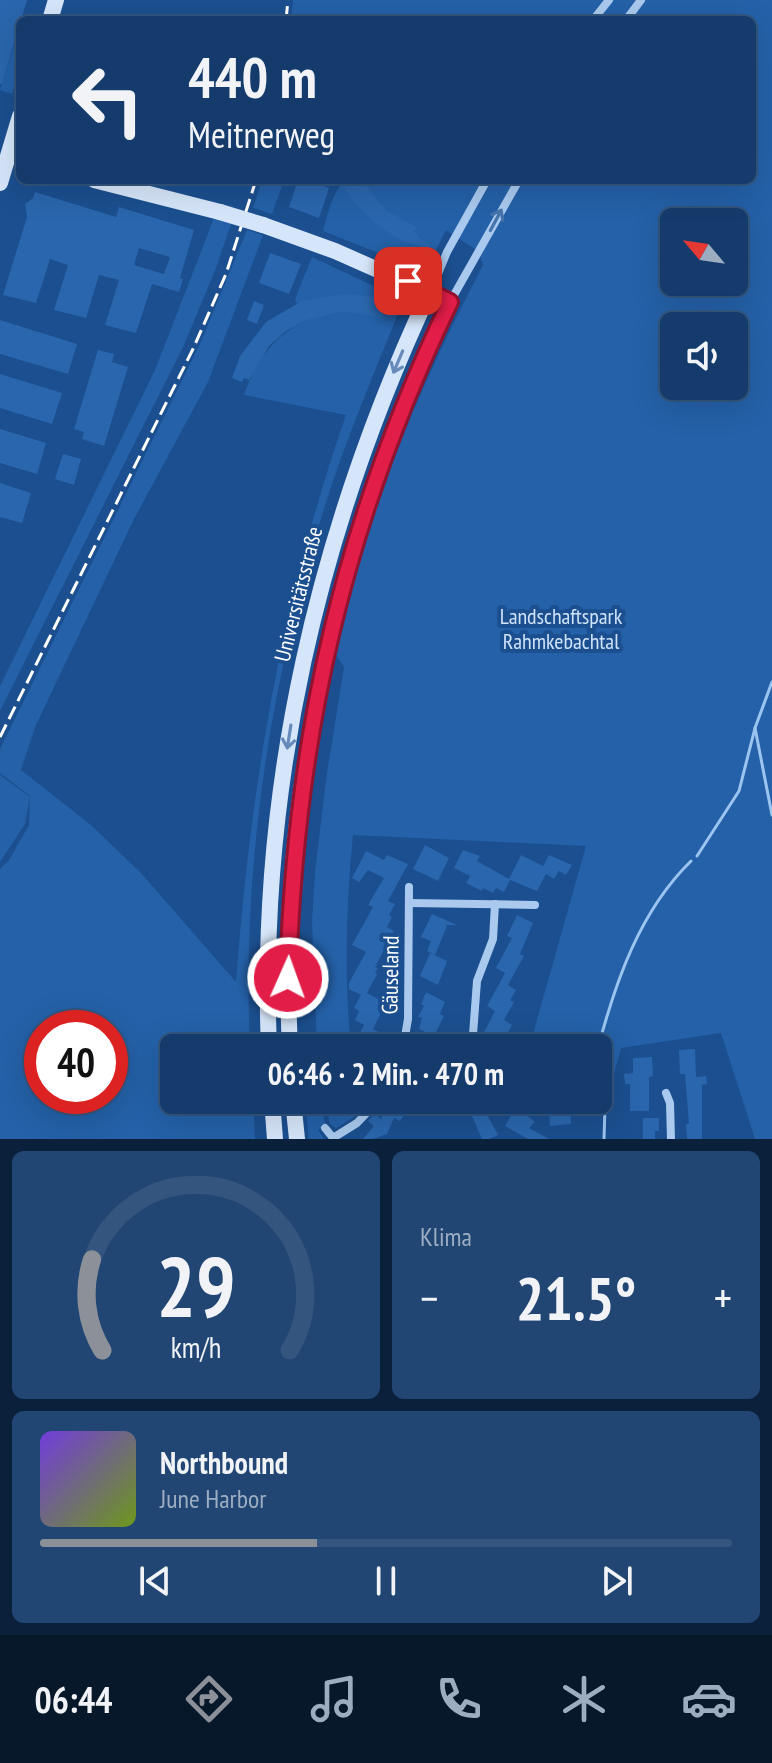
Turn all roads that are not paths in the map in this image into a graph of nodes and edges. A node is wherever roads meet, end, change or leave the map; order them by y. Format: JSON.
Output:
{"nodes":[{"id":1,"x":609,"y":0,"type":"edge"},
{"id":2,"x":596,"y":16,"type":"edge"},
{"id":3,"x":13,"y":162,"type":"edge"},
{"id":4,"x":0,"y":183,"type":"edge"},
{"id":5,"x":110,"y":184,"type":"edge"},
{"id":6,"x":485,"y":184,"type":"edge"},
{"id":7,"x":517,"y":184,"type":"edge"},
{"id":8,"x":430,"y":291,"type":"junction"},
{"id":9,"x":450,"y":302,"type":"junction"},
{"id":10,"x":409,"y":887,"type":"dead end"},
{"id":11,"x":409,"y":903,"type":"junction"},
{"id":12,"x":495,"y":904,"type":"junction"},
{"id":13,"x":535,"y":905,"type":"dead end"},
{"id":14,"x":269,"y":1034,"type":"edge"},
{"id":15,"x":290,"y":1034,"type":"edge"},
{"id":16,"x":405,"y":1034,"type":"edge"},
{"id":17,"x":473,"y":1034,"type":"edge"},
{"id":18,"x":666,"y":1093,"type":"dead end"},
{"id":19,"x":273,"y":1114,"type":"edge"},
{"id":20,"x":294,"y":1114,"type":"edge"},
{"id":21,"x":366,"y":1114,"type":"edge"},
{"id":22,"x":325,"y":1128,"type":"dead end"},
{"id":23,"x":333,"y":1138,"type":"edge"},
{"id":24,"x":275,"y":1139,"type":"edge"},
{"id":25,"x":297,"y":1139,"type":"edge"},
{"id":26,"x":671,"y":1139,"type":"edge"}],
"edges":[{"from":1,"to":2,"type":"street"},
{"from":3,"to":4,"type":"street"},
{"from":5,"to":8,"type":"street","bridge":true},
{"from":6,"to":8,"type":"street","name":"Universitätsstraße"},
{"from":9,"to":7,"type":"street","name":"Universitätsstraße","one_way":true},
{"from":8,"to":9,"type":"street"},
{"from":8,"to":14,"type":"street","name":"Universitätsstraße","one_way":true},
{"from":9,"to":15,"type":"street","name":"Universitätsstraße"},
{"from":10,"to":11,"type":"street","name":"Gäuseland"},
{"from":11,"to":12,"type":"street"},
{"from":11,"to":16,"type":"street","name":"Gäuseland"},
{"from":12,"to":13,"type":"street"},
{"from":12,"to":17,"type":"street"},
{"from":18,"to":26,"type":"street"},
{"from":19,"to":24,"type":"street"},
{"from":20,"to":25,"type":"street"},
{"from":21,"to":23,"type":"street"},
{"from":22,"to":23,"type":"street"}]}
